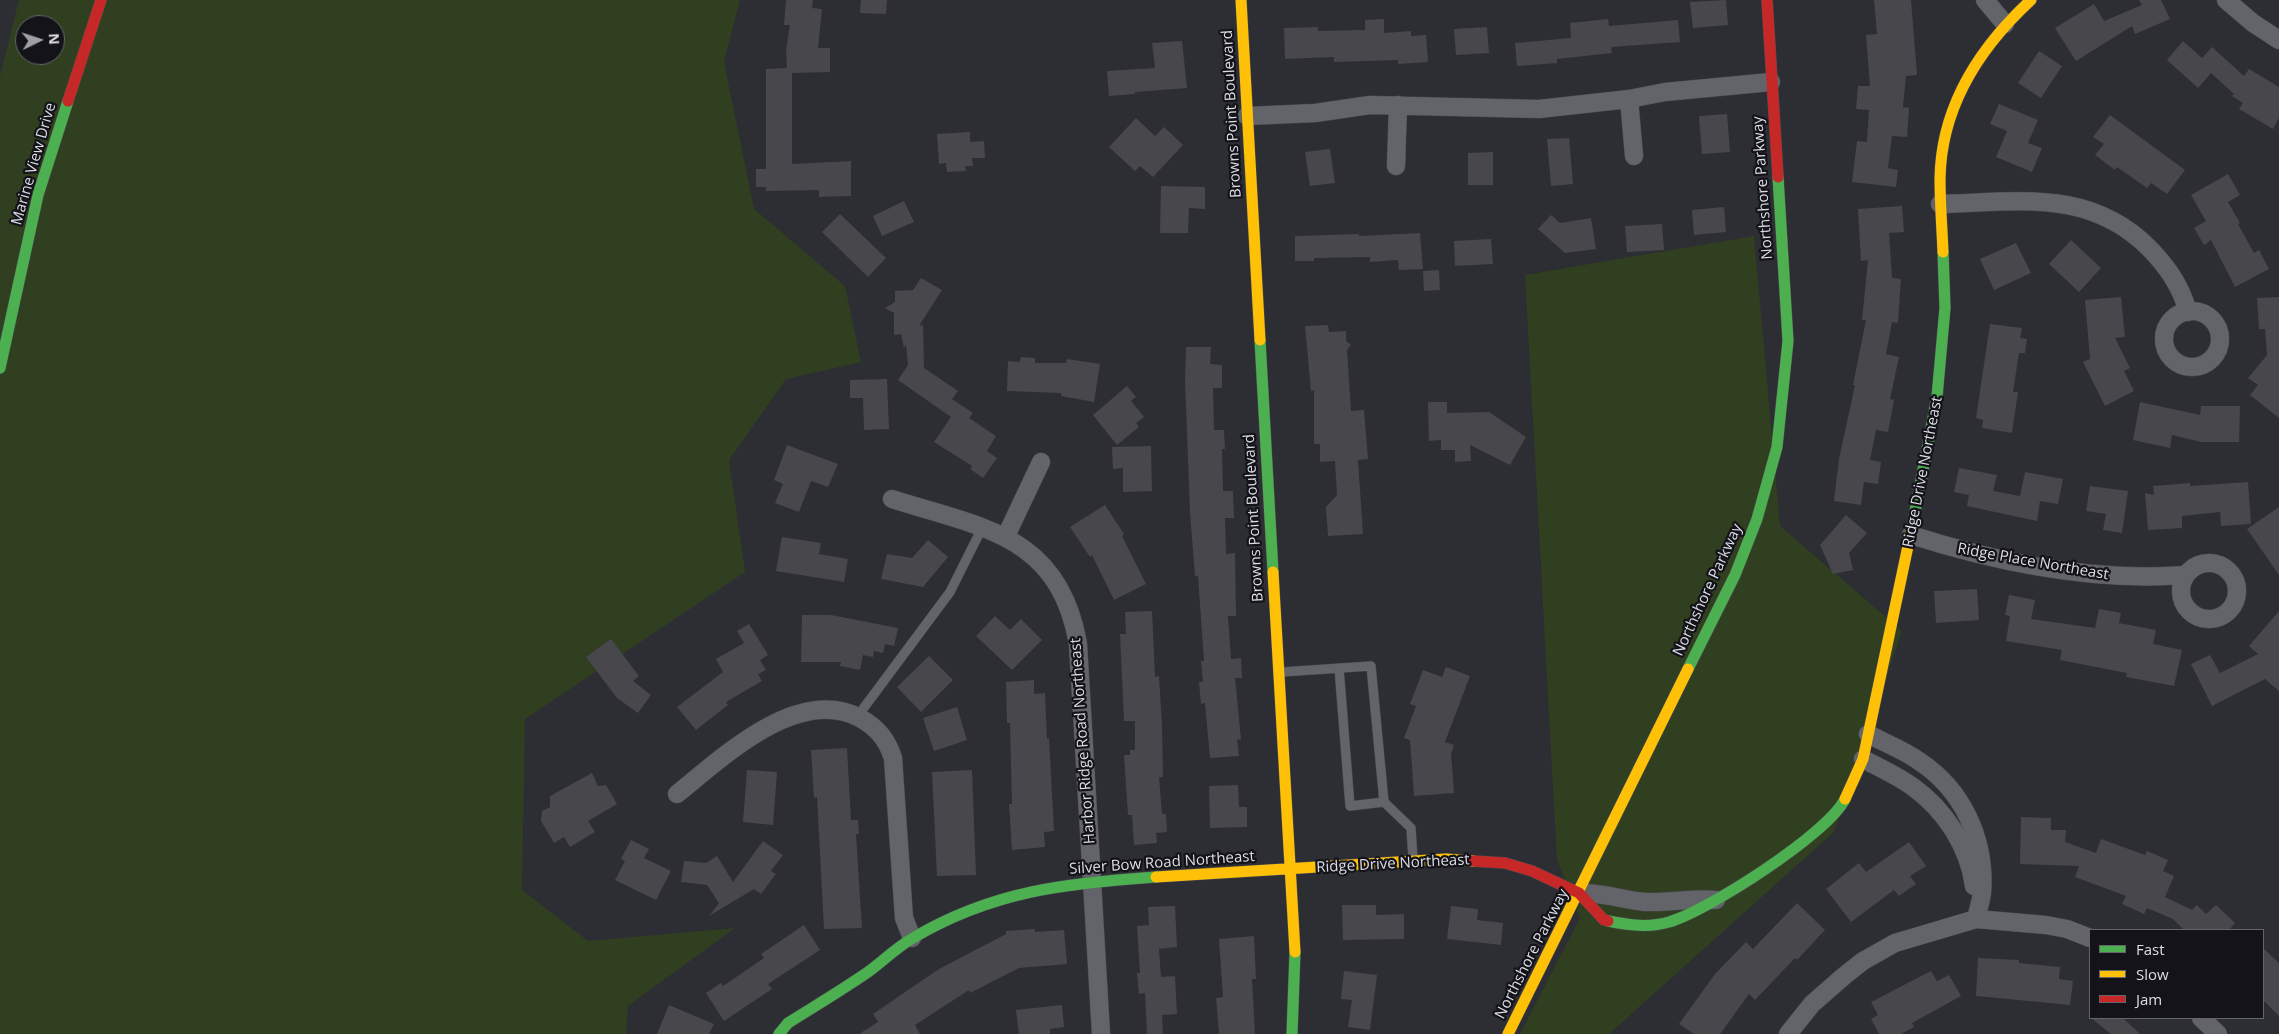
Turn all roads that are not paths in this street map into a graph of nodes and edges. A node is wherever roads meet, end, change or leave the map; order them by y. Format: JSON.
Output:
{"nodes":[{"id":1,"x":101,"y":0,"type":"edge"},
{"id":2,"x":1241,"y":0,"type":"edge"},
{"id":3,"x":1768,"y":0,"type":"edge"},
{"id":4,"x":1985,"y":0,"type":"edge"},
{"id":5,"x":2031,"y":0,"type":"edge"},
{"id":6,"x":2226,"y":0,"type":"edge"},
{"id":7,"x":2005,"y":24,"type":"junction"},
{"id":8,"x":2279,"y":40,"type":"edge"},
{"id":9,"x":1771,"y":82,"type":"junction"},
{"id":10,"x":1629,"y":99,"type":"junction"},
{"id":11,"x":1398,"y":106,"type":"junction"},
{"id":12,"x":1247,"y":116,"type":"junction"},
{"id":13,"x":1634,"y":156,"type":"dead end"},
{"id":14,"x":1396,"y":166,"type":"dead end"},
{"id":15,"x":1940,"y":204,"type":"junction"},
{"id":16,"x":2188,"y":312,"type":"dead end"},
{"id":17,"x":0,"y":368,"type":"edge"},
{"id":18,"x":1041,"y":462,"type":"dead end"},
{"id":19,"x":892,"y":499,"type":"dead end"},
{"id":20,"x":982,"y":528,"type":"junction"},
{"id":21,"x":1912,"y":535,"type":"junction"},
{"id":22,"x":1006,"y":536,"type":"junction"},
{"id":23,"x":2186,"y":575,"type":"dead end"},
{"id":24,"x":1339,"y":668,"type":"junction"},
{"id":25,"x":1278,"y":672,"type":"junction"},
{"id":26,"x":857,"y":716,"type":"junction"},
{"id":27,"x":1868,"y":734,"type":"junction"},
{"id":28,"x":1863,"y":759,"type":"junction"},
{"id":29,"x":678,"y":794,"type":"dead end"},
{"id":30,"x":1384,"y":802,"type":"junction"},
{"id":31,"x":1413,"y":862,"type":"junction"},
{"id":32,"x":1290,"y":870,"type":"junction"},
{"id":33,"x":1092,"y":881,"type":"junction"},
{"id":34,"x":1580,"y":893,"type":"junction"},
{"id":35,"x":1716,"y":900,"type":"junction"},
{"id":36,"x":1976,"y":919,"type":"junction"},
{"id":37,"x":912,"y":938,"type":"junction"},
{"id":38,"x":2089,"y":938,"type":"edge"},
{"id":39,"x":2202,"y":1019,"type":"edge"},
{"id":40,"x":778,"y":1034,"type":"edge"},
{"id":41,"x":1101,"y":1034,"type":"edge"},
{"id":42,"x":1292,"y":1034,"type":"edge"},
{"id":43,"x":1508,"y":1034,"type":"edge"},
{"id":44,"x":1788,"y":1034,"type":"edge"},
{"id":45,"x":2218,"y":1034,"type":"edge"}],
"edges":[{"from":1,"to":17,"type":"street","name":"Marine View Drive"},
{"from":2,"to":12,"type":"street","name":"Browns Point Boulevard"},
{"from":3,"to":9,"type":"street","name":"Northshore Parkway"},
{"from":4,"to":7,"type":"street"},
{"from":5,"to":7,"type":"street","name":"Ridge Drive Northeast"},
{"from":6,"to":8,"type":"street"},
{"from":7,"to":15,"type":"street","name":"Ridge Drive Northeast"},
{"from":9,"to":10,"type":"street"},
{"from":9,"to":34,"type":"street","name":"Northshore Parkway"},
{"from":10,"to":11,"type":"street"},
{"from":10,"to":13,"type":"street"},
{"from":11,"to":12,"type":"street"},
{"from":11,"to":14,"type":"street"},
{"from":12,"to":25,"type":"street","name":"Browns Point Boulevard"},
{"from":15,"to":16,"type":"street"},
{"from":15,"to":21,"type":"street","name":"Ridge Drive Northeast"},
{"from":18,"to":22,"type":"street"},
{"from":19,"to":20,"type":"street","name":"Harbor Ridge Road Northeast"},
{"from":20,"to":22,"type":"street","name":"Harbor Ridge Road Northeast"},
{"from":20,"to":26,"type":"lane"},
{"from":21,"to":23,"type":"street","name":"Ridge Place Northeast"},
{"from":21,"to":27,"type":"street","name":"Ridge Drive Northeast"},
{"from":22,"to":33,"type":"street","name":"Harbor Ridge Road Northeast"},
{"from":24,"to":25,"type":"lane"},
{"from":24,"to":30,"type":"lane"},
{"from":24,"to":30,"type":"lane"},
{"from":25,"to":32,"type":"street","name":"Browns Point Boulevard"},
{"from":26,"to":29,"type":"street"},
{"from":26,"to":37,"type":"street"},
{"from":27,"to":28,"type":"street","name":"Ridge Drive Northeast"},
{"from":27,"to":36,"type":"street"},
{"from":28,"to":35,"type":"street","name":"Ridge Drive Northeast"},
{"from":28,"to":36,"type":"street"},
{"from":30,"to":31,"type":"lane"},
{"from":31,"to":32,"type":"street","name":"Ridge Drive Northeast"},
{"from":31,"to":34,"type":"street","name":"Ridge Drive Northeast"},
{"from":32,"to":33,"type":"street","name":"Silver Bow Road Northeast"},
{"from":32,"to":42,"type":"street","name":"Browns Point Boulevard"},
{"from":33,"to":37,"type":"street","name":"Silver Bow Road Northeast"},
{"from":33,"to":41,"type":"street","name":"Harbor Ridge Road Northeast"},
{"from":34,"to":35,"type":"street","name":"Ridge Drive Northeast"},
{"from":34,"to":35,"type":"street","name":"Ridge Drive Northeast"},
{"from":34,"to":43,"type":"street","name":"Northshore Parkway"},
{"from":36,"to":38,"type":"street"},
{"from":36,"to":44,"type":"street"},
{"from":37,"to":40,"type":"street","name":"Silver Bow Road Northeast"},
{"from":39,"to":45,"type":"street"}]}
